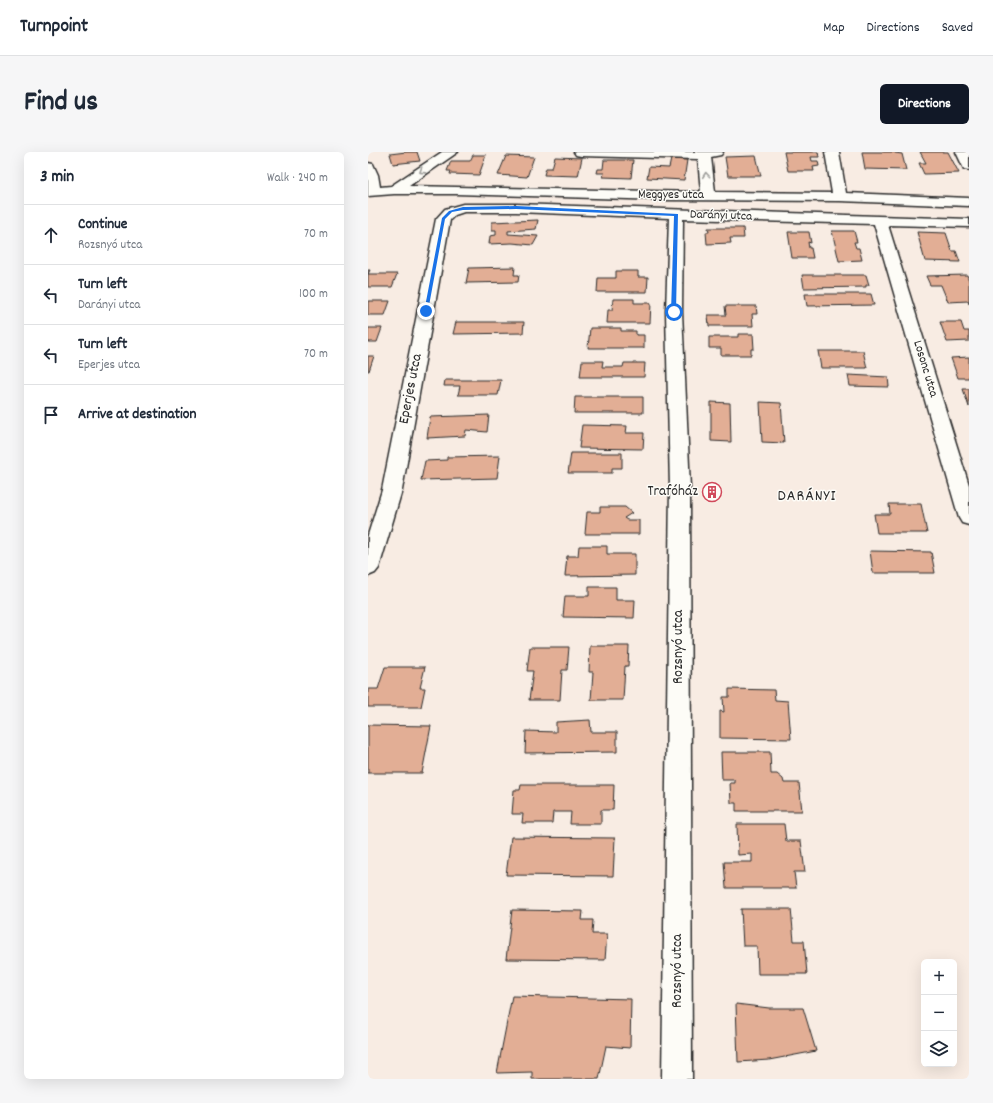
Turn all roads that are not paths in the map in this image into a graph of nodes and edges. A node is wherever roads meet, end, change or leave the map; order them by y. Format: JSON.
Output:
{"nodes":[{"id":1,"x":451,"y":152,"type":"edge"},
{"id":2,"x":581,"y":152,"type":"edge"},
{"id":3,"x":832,"y":152,"type":"edge"},
{"id":4,"x":963,"y":152,"type":"edge"},
{"id":5,"x":710,"y":153,"type":"edge"},
{"id":6,"x":969,"y":166,"type":"edge"},
{"id":7,"x":368,"y":167,"type":"edge"},
{"id":8,"x":394,"y":190,"type":"junction"},
{"id":9,"x":370,"y":191,"type":"edge"},
{"id":10,"x":662,"y":196,"type":"junction"},
{"id":11,"x":708,"y":196,"type":"junction"},
{"id":12,"x":840,"y":197,"type":"junction"},
{"id":13,"x":969,"y":202,"type":"edge"},
{"id":14,"x":450,"y":212,"type":"joint"},
{"id":15,"x":668,"y":214,"type":"junction"},
{"id":16,"x":880,"y":221,"type":"junction"},
{"id":17,"x":969,"y":223,"type":"edge"},
{"id":18,"x":969,"y":518,"type":"edge"},
{"id":19,"x":368,"y":568,"type":"edge"},
{"id":20,"x":677,"y":1079,"type":"edge"}],
"edges":[{"from":1,"to":8,"type":"street","one_way":true},
{"from":2,"to":5,"type":"street"},
{"from":3,"to":12,"type":"street"},
{"from":4,"to":6,"type":"street"},
{"from":11,"to":5,"type":"street","one_way":true},
{"from":7,"to":9,"type":"street"},
{"from":8,"to":9,"type":"street","name":"Meggyes utca"},
{"from":8,"to":10,"type":"street","name":"Meggyes utca"},
{"from":10,"to":11,"type":"street","name":"Meggyes utca"},
{"from":10,"to":15,"type":"street","name":"Rozsnyó utca"},
{"from":11,"to":12,"type":"street","name":"Meggyes utca"},
{"from":12,"to":13,"type":"street","name":"Meggyes utca"},
{"from":14,"to":15,"type":"street","name":"Darányi utca"},
{"from":14,"to":19,"type":"street","name":"Eperjes utca"},
{"from":15,"to":16,"type":"street","name":"Darányi utca"},
{"from":15,"to":20,"type":"street","name":"Rozsnyó utca"},
{"from":16,"to":17,"type":"street","name":"Darányi utca"},
{"from":16,"to":18,"type":"street","name":"Losonc utca"}]}
